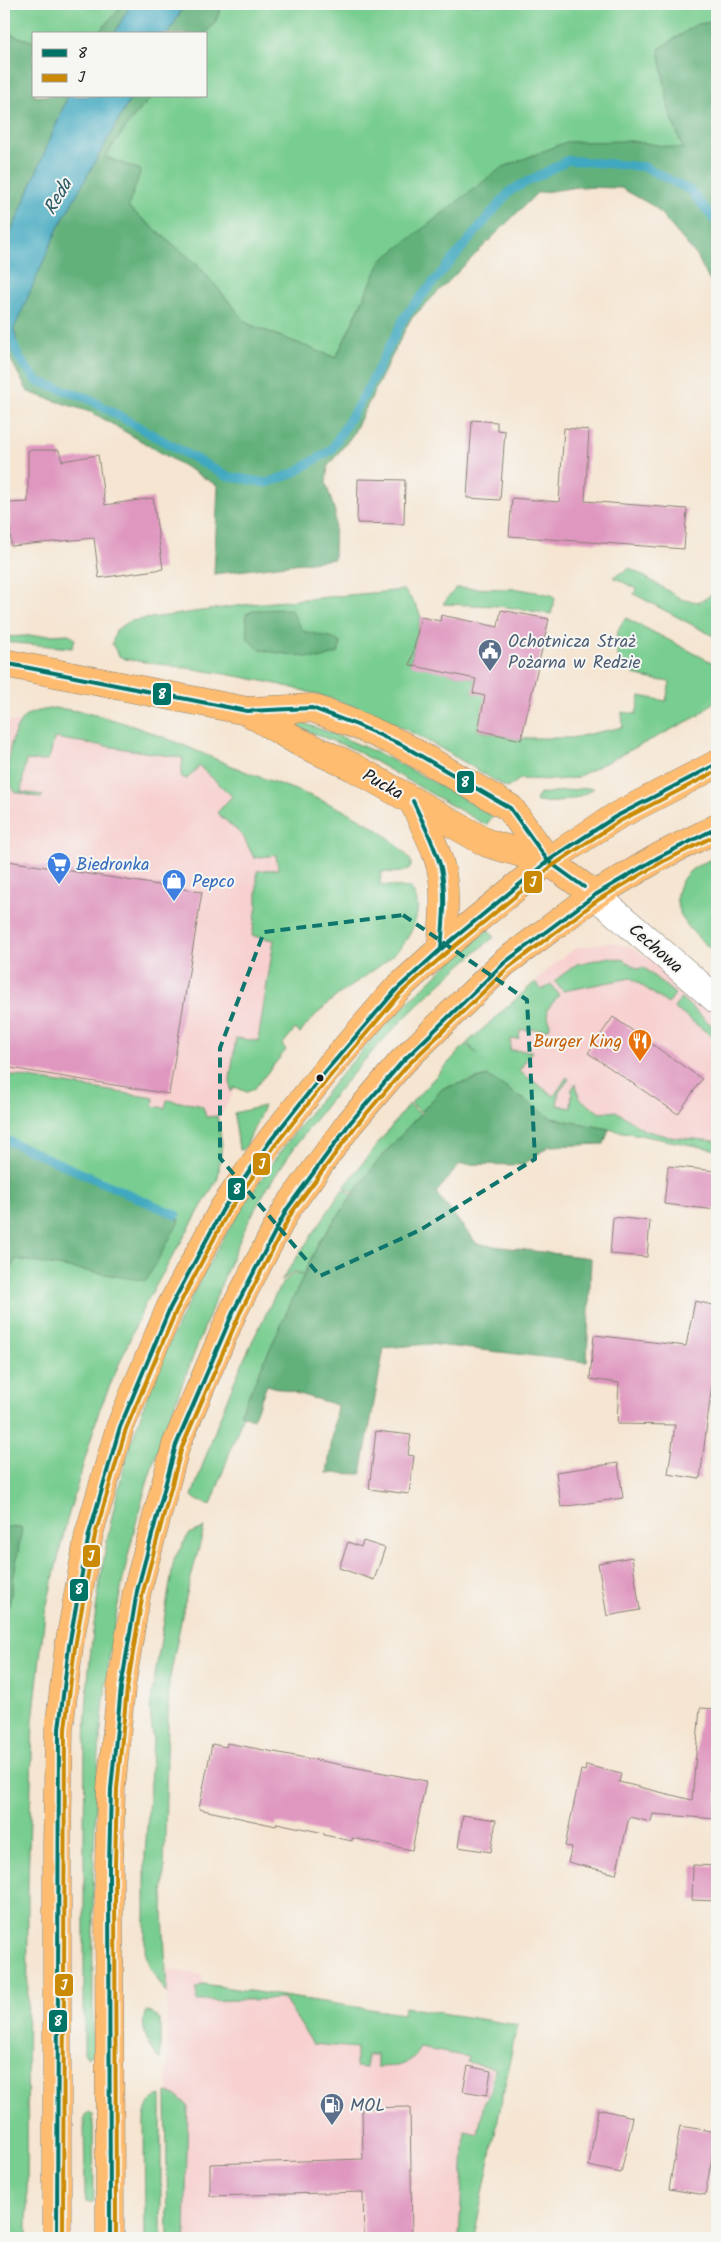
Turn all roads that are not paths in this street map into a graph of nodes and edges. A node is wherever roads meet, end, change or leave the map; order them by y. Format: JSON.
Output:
{"nodes":[{"id":1,"x":4,"y":663,"type":"edge"},
{"id":2,"x":247,"y":711,"type":"junction"},
{"id":3,"x":717,"y":764,"type":"edge"},
{"id":4,"x":413,"y":801,"type":"junction"},
{"id":5,"x":717,"y":828,"type":"edge"},
{"id":6,"x":548,"y":861,"type":"junction"},
{"id":7,"x":595,"y":895,"type":"junction"},
{"id":8,"x":441,"y":949,"type":"junction"},
{"id":9,"x":717,"y":1000,"type":"edge"},
{"id":10,"x":57,"y":2238,"type":"edge"},
{"id":11,"x":110,"y":2238,"type":"edge"}],
"edges":[{"from":1,"to":2,"type":"main road","name":"Pucka"},
{"from":2,"to":4,"type":"main road","name":"Pucka"},
{"from":2,"to":6,"type":"main road","name":"Pucka"},
{"from":3,"to":6,"type":"main road"},
{"from":4,"to":6,"type":"main road","name":"Pucka"},
{"from":4,"to":8,"type":"main road"},
{"from":5,"to":7,"type":"main road"},
{"from":6,"to":7,"type":"main road","name":"Pucka"},
{"from":6,"to":8,"type":"main road"},
{"from":7,"to":9,"type":"street","name":"Cechowa"},
{"from":7,"to":11,"type":"main road"},
{"from":8,"to":10,"type":"main road"}]}
